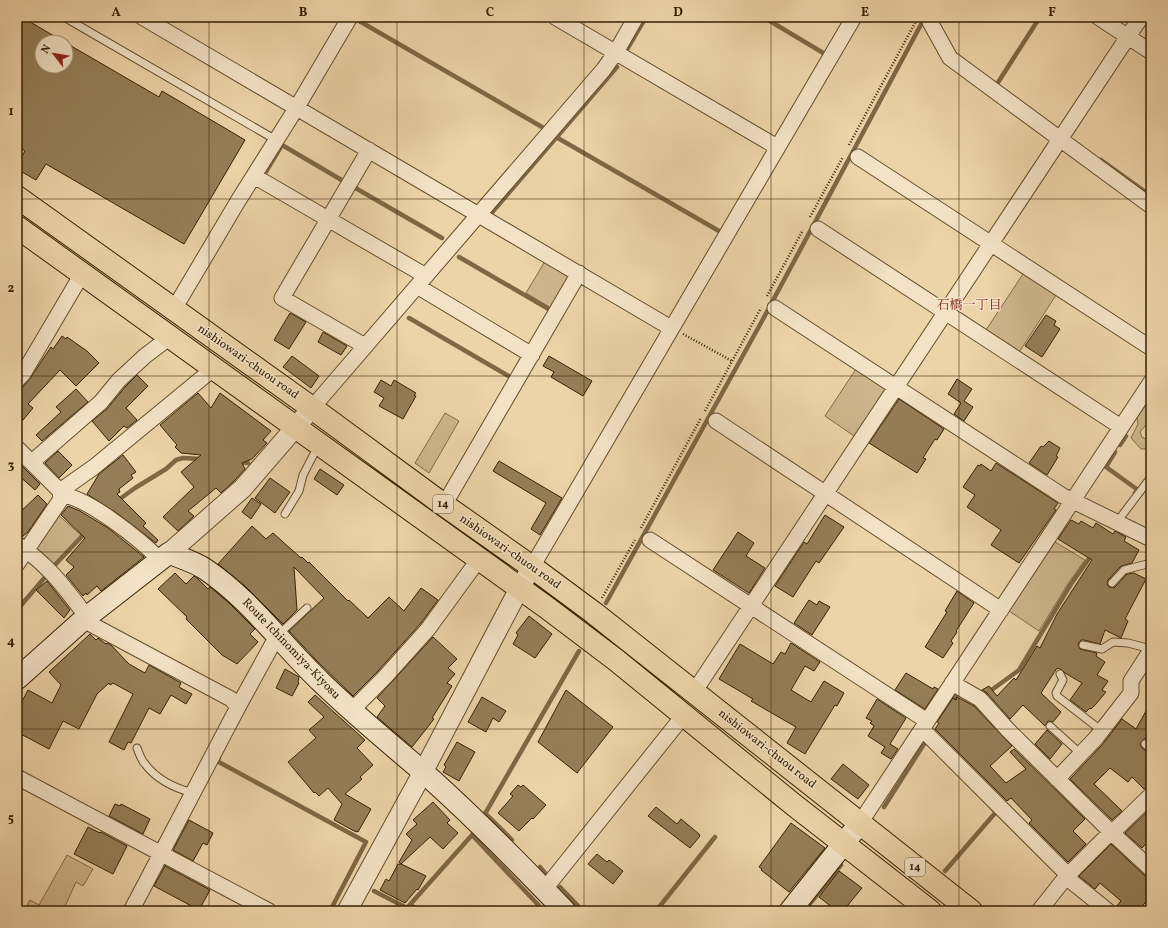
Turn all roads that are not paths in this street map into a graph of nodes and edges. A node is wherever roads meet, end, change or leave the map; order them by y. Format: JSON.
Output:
{"nodes":[{"id":1,"x":64,"y":17,"type":"edge"},
{"id":2,"x":142,"y":17,"type":"edge"},
{"id":3,"x":350,"y":17,"type":"edge"},
{"id":4,"x":556,"y":17,"type":"edge"},
{"id":5,"x":636,"y":17,"type":"edge"},
{"id":6,"x":854,"y":17,"type":"edge"},
{"id":7,"x":1098,"y":17,"type":"edge"},
{"id":8,"x":1140,"y":17,"type":"edge"},
{"id":9,"x":924,"y":19,"type":"edge"},
{"id":10,"x":1128,"y":36,"type":"junction"},
{"id":11,"x":616,"y":52,"type":"junction"},
{"id":12,"x":1151,"y":52,"type":"edge"},
{"id":13,"x":297,"y":107,"type":"junction"},
{"id":14,"x":1060,"y":139,"type":"junction"},
{"id":15,"x":276,"y":140,"type":"junction"},
{"id":16,"x":777,"y":148,"type":"junction"},
{"id":17,"x":369,"y":150,"type":"junction"},
{"id":18,"x":851,"y":152,"type":"road end"},
{"id":19,"x":254,"y":176,"type":"junction"},
{"id":20,"x":17,"y":197,"type":"edge"},
{"id":21,"x":1151,"y":206,"type":"edge"},
{"id":22,"x":479,"y":214,"type":"junction"},
{"id":23,"x":328,"y":220,"type":"junction"},
{"id":24,"x":17,"y":228,"type":"edge"},
{"id":25,"x":818,"y":229,"type":"dead end"},
{"id":26,"x":991,"y":243,"type":"junction"},
{"id":27,"x":579,"y":273,"type":"junction"},
{"id":28,"x":82,"y":274,"type":"junction"},
{"id":29,"x":421,"y":281,"type":"junction"},
{"id":30,"x":775,"y":308,"type":"dead end"},
{"id":31,"x":174,"y":309,"type":"junction"},
{"id":32,"x":946,"y":312,"type":"junction"},
{"id":33,"x":672,"y":328,"type":"junction"},
{"id":34,"x":170,"y":337,"type":"junction"},
{"id":35,"x":365,"y":346,"type":"junction"},
{"id":36,"x":1151,"y":348,"type":"edge"},
{"id":37,"x":532,"y":355,"type":"junction"},
{"id":38,"x":213,"y":369,"type":"junction"},
{"id":39,"x":17,"y":380,"type":"edge"},
{"id":40,"x":1151,"y":382,"type":"edge"},
{"id":41,"x":896,"y":387,"type":"junction"},
{"id":42,"x":312,"y":408,"type":"junction"},
{"id":43,"x":716,"y":421,"type":"dead end"},
{"id":44,"x":295,"y":427,"type":"junction"},
{"id":45,"x":1121,"y":428,"type":"junction"},
{"id":46,"x":319,"y":444,"type":"junction"},
{"id":47,"x":17,"y":448,"type":"edge"},
{"id":48,"x":32,"y":462,"type":"junction"},
{"id":49,"x":1151,"y":477,"type":"edge"},
{"id":50,"x":60,"y":493,"type":"junction"},
{"id":51,"x":826,"y":494,"type":"junction"},
{"id":52,"x":1073,"y":500,"type":"junction"},
{"id":53,"x":444,"y":505,"type":"junction"},
{"id":54,"x":285,"y":514,"type":"dead end"},
{"id":55,"x":1117,"y":522,"type":"junction"},
{"id":56,"x":643,"y":535,"type":"road end"},
{"id":57,"x":1151,"y":539,"type":"edge"},
{"id":58,"x":22,"y":547,"type":"edge"},
{"id":59,"x":165,"y":556,"type":"junction"},
{"id":60,"x":479,"y":559,"type":"junction"},
{"id":61,"x":1151,"y":563,"type":"edge"},
{"id":62,"x":17,"y":564,"type":"edge"},
{"id":63,"x":532,"y":567,"type":"junction"},
{"id":64,"x":1112,"y":583,"type":"dead end"},
{"id":65,"x":519,"y":589,"type":"junction"},
{"id":66,"x":751,"y":606,"type":"junction"},
{"id":67,"x":307,"y":608,"type":"dead end"},
{"id":68,"x":1001,"y":610,"type":"junction"},
{"id":69,"x":85,"y":618,"type":"junction"},
{"id":70,"x":277,"y":636,"type":"junction"},
{"id":71,"x":1083,"y":645,"type":"dead end"},
{"id":72,"x":1151,"y":649,"type":"edge"},
{"id":73,"x":1060,"y":674,"type":"dead end"},
{"id":74,"x":17,"y":679,"type":"edge"},
{"id":75,"x":952,"y":683,"type":"junction"},
{"id":76,"x":694,"y":692,"type":"junction"},
{"id":77,"x":238,"y":708,"type":"junction"},
{"id":78,"x":351,"y":711,"type":"junction"},
{"id":79,"x":684,"y":715,"type":"junction"},
{"id":80,"x":925,"y":725,"type":"junction"},
{"id":81,"x":1050,"y":726,"type":"dead end"},
{"id":82,"x":1102,"y":731,"type":"junction"},
{"id":83,"x":137,"y":748,"type":"dead end"},
{"id":84,"x":1081,"y":754,"type":"junction"},
{"id":85,"x":423,"y":772,"type":"junction"},
{"id":86,"x":17,"y":777,"type":"edge"},
{"id":87,"x":1057,"y":779,"type":"junction"},
{"id":88,"x":193,"y":792,"type":"junction"},
{"id":89,"x":1151,"y":796,"type":"edge"},
{"id":90,"x":860,"y":823,"type":"junction"},
{"id":91,"x":1111,"y":832,"type":"junction"},
{"id":92,"x":844,"y":844,"type":"junction"},
{"id":93,"x":160,"y":853,"type":"junction"},
{"id":94,"x":1151,"y":869,"type":"edge"},
{"id":95,"x":1067,"y":876,"type":"junction"},
{"id":96,"x":544,"y":890,"type":"junction"},
{"id":97,"x":130,"y":911,"type":"edge"},
{"id":98,"x":269,"y":911,"type":"edge"},
{"id":99,"x":347,"y":911,"type":"edge"},
{"id":100,"x":565,"y":911,"type":"edge"},
{"id":101,"x":790,"y":911,"type":"edge"},
{"id":102,"x":930,"y":911,"type":"edge"},
{"id":103,"x":971,"y":911,"type":"edge"},
{"id":104,"x":1038,"y":911,"type":"edge"},
{"id":105,"x":1108,"y":911,"type":"edge"}],
"edges":[{"from":1,"to":15,"type":"lane"},
{"from":2,"to":13,"type":"street"},
{"from":3,"to":13,"type":"street"},
{"from":4,"to":11,"type":"street"},
{"from":5,"to":11,"type":"street"},
{"from":6,"to":16,"type":"street"},
{"from":7,"to":10,"type":"street"},
{"from":8,"to":10,"type":"street"},
{"from":9,"to":14,"type":"street"},
{"from":10,"to":12,"type":"street"},
{"from":10,"to":14,"type":"street"},
{"from":11,"to":16,"type":"street"},
{"from":11,"to":22,"type":"street"},
{"from":13,"to":15,"type":"street"},
{"from":13,"to":17,"type":"street"},
{"from":14,"to":21,"type":"street"},
{"from":14,"to":26,"type":"street"},
{"from":15,"to":19,"type":"street"},
{"from":16,"to":33,"type":"street"},
{"from":17,"to":22,"type":"street"},
{"from":17,"to":23,"type":"street"},
{"from":18,"to":26,"type":"street"},
{"from":19,"to":23,"type":"street"},
{"from":19,"to":31,"type":"street"},
{"from":20,"to":31,"type":"main road","name":"nishiowari-chuou road","number":"14"},
{"from":22,"to":27,"type":"street"},
{"from":22,"to":29,"type":"street"},
{"from":23,"to":29,"type":"street"},
{"from":23,"to":35,"type":"street"},
{"from":24,"to":28,"type":"main road","name":"nishiowari-chuou road","number":"14"},
{"from":25,"to":32,"type":"street"},
{"from":26,"to":32,"type":"street"},
{"from":26,"to":36,"type":"street"},
{"from":27,"to":33,"type":"street"},
{"from":27,"to":37,"type":"street"},
{"from":28,"to":34,"type":"main road","name":"nishiowari-chuou road","number":"14"},
{"from":28,"to":39,"type":"street"},
{"from":29,"to":35,"type":"street"},
{"from":29,"to":37,"type":"street"},
{"from":30,"to":41,"type":"street"},
{"from":31,"to":42,"type":"main road","name":"nishiowari-chuou road","number":"14"},
{"from":32,"to":41,"type":"street"},
{"from":32,"to":45,"type":"street"},
{"from":33,"to":63,"type":"street"},
{"from":34,"to":38,"type":"main road","name":"nishiowari-chuou road","number":"14"},
{"from":34,"to":48,"type":"street"},
{"from":35,"to":42,"type":"street"},
{"from":37,"to":53,"type":"street"},
{"from":38,"to":44,"type":"main road","name":"nishiowari-chuou road","number":"14"},
{"from":38,"to":50,"type":"street"},
{"from":40,"to":45,"type":"street"},
{"from":41,"to":51,"type":"street"},
{"from":41,"to":52,"type":"street"},
{"from":42,"to":44,"type":"street"},
{"from":42,"to":53,"type":"main road","name":"nishiowari-chuou road","number":"14"},
{"from":43,"to":51,"type":"street"},
{"from":44,"to":46,"type":"main road","name":"nishiowari-chuou road","number":"14"},
{"from":44,"to":59,"type":"street"},
{"from":45,"to":52,"type":"street"},
{"from":46,"to":54,"type":"lane"},
{"from":46,"to":60,"type":"main road","name":"nishiowari-chuou road","number":"14"},
{"from":47,"to":48,"type":"street"},
{"from":48,"to":50,"type":"street"},
{"from":49,"to":55,"type":"lane"},
{"from":50,"to":58,"type":"street"},
{"from":50,"to":59,"type":"street"},
{"from":51,"to":66,"type":"street"},
{"from":51,"to":68,"type":"street"},
{"from":52,"to":55,"type":"street"},
{"from":52,"to":68,"type":"street"},
{"from":53,"to":63,"type":"main road","name":"nishiowari-chuou road","number":"14"},
{"from":55,"to":57,"type":"street"},
{"from":56,"to":66,"type":"street"},
{"from":58,"to":62,"type":"street"},
{"from":58,"to":69,"type":"street"},
{"from":59,"to":69,"type":"main road"},
{"from":59,"to":70,"type":"main road","name":"Route Ichinomiya-Kiyosu"},
{"from":60,"to":65,"type":"main road","name":"nishiowari-chuou road","number":"14"},
{"from":60,"to":78,"type":"street"},
{"from":61,"to":64,"type":"lane"},
{"from":63,"to":65,"type":"street"},
{"from":63,"to":76,"type":"main road","name":"nishiowari-chuou road","number":"14"},
{"from":65,"to":79,"type":"main road","name":"nishiowari-chuou road","number":"14"},
{"from":65,"to":85,"type":"street"},
{"from":66,"to":76,"type":"street"},
{"from":66,"to":80,"type":"street"},
{"from":67,"to":70,"type":"lane"},
{"from":68,"to":75,"type":"street"},
{"from":69,"to":74,"type":"main road"},
{"from":69,"to":77,"type":"street"},
{"from":70,"to":77,"type":"street"},
{"from":70,"to":78,"type":"main road","name":"Route Ichinomiya-Kiyosu"},
{"from":71,"to":72,"type":"lane"},
{"from":72,"to":82,"type":"street"},
{"from":73,"to":82,"type":"lane"},
{"from":75,"to":80,"type":"street"},
{"from":75,"to":87,"type":"street"},
{"from":76,"to":90,"type":"main road","name":"nishiowari-chuou road","number":"14"},
{"from":77,"to":88,"type":"street"},
{"from":78,"to":85,"type":"main road","name":"Route Ichinomiya-Kiyosu"},
{"from":79,"to":92,"type":"main road","name":"nishiowari-chuou road","number":"14"},
{"from":79,"to":96,"type":"street"},
{"from":80,"to":90,"type":"street"},
{"from":80,"to":95,"type":"street"},
{"from":81,"to":84,"type":"lane"},
{"from":82,"to":84,"type":"street"},
{"from":83,"to":88,"type":"lane"},
{"from":84,"to":87,"type":"street"},
{"from":85,"to":96,"type":"main road","name":"Route Ichinomiya-Kiyosu"},
{"from":85,"to":99,"type":"street"},
{"from":86,"to":93,"type":"street"},
{"from":87,"to":91,"type":"street"},
{"from":88,"to":93,"type":"street"},
{"from":89,"to":91,"type":"street"},
{"from":90,"to":92,"type":"main road"},
{"from":90,"to":103,"type":"main road","name":"nishiowari-chuou road","number":"14"},
{"from":91,"to":94,"type":"street"},
{"from":91,"to":95,"type":"street"},
{"from":92,"to":101,"type":"main road"},
{"from":92,"to":102,"type":"main road","name":"nishiowari-chuou road","number":"14"},
{"from":93,"to":97,"type":"street"},
{"from":93,"to":98,"type":"street"},
{"from":95,"to":104,"type":"street"},
{"from":95,"to":105,"type":"street"},
{"from":96,"to":100,"type":"main road","name":"Route Ichinomiya-Kiyosu"}]}
